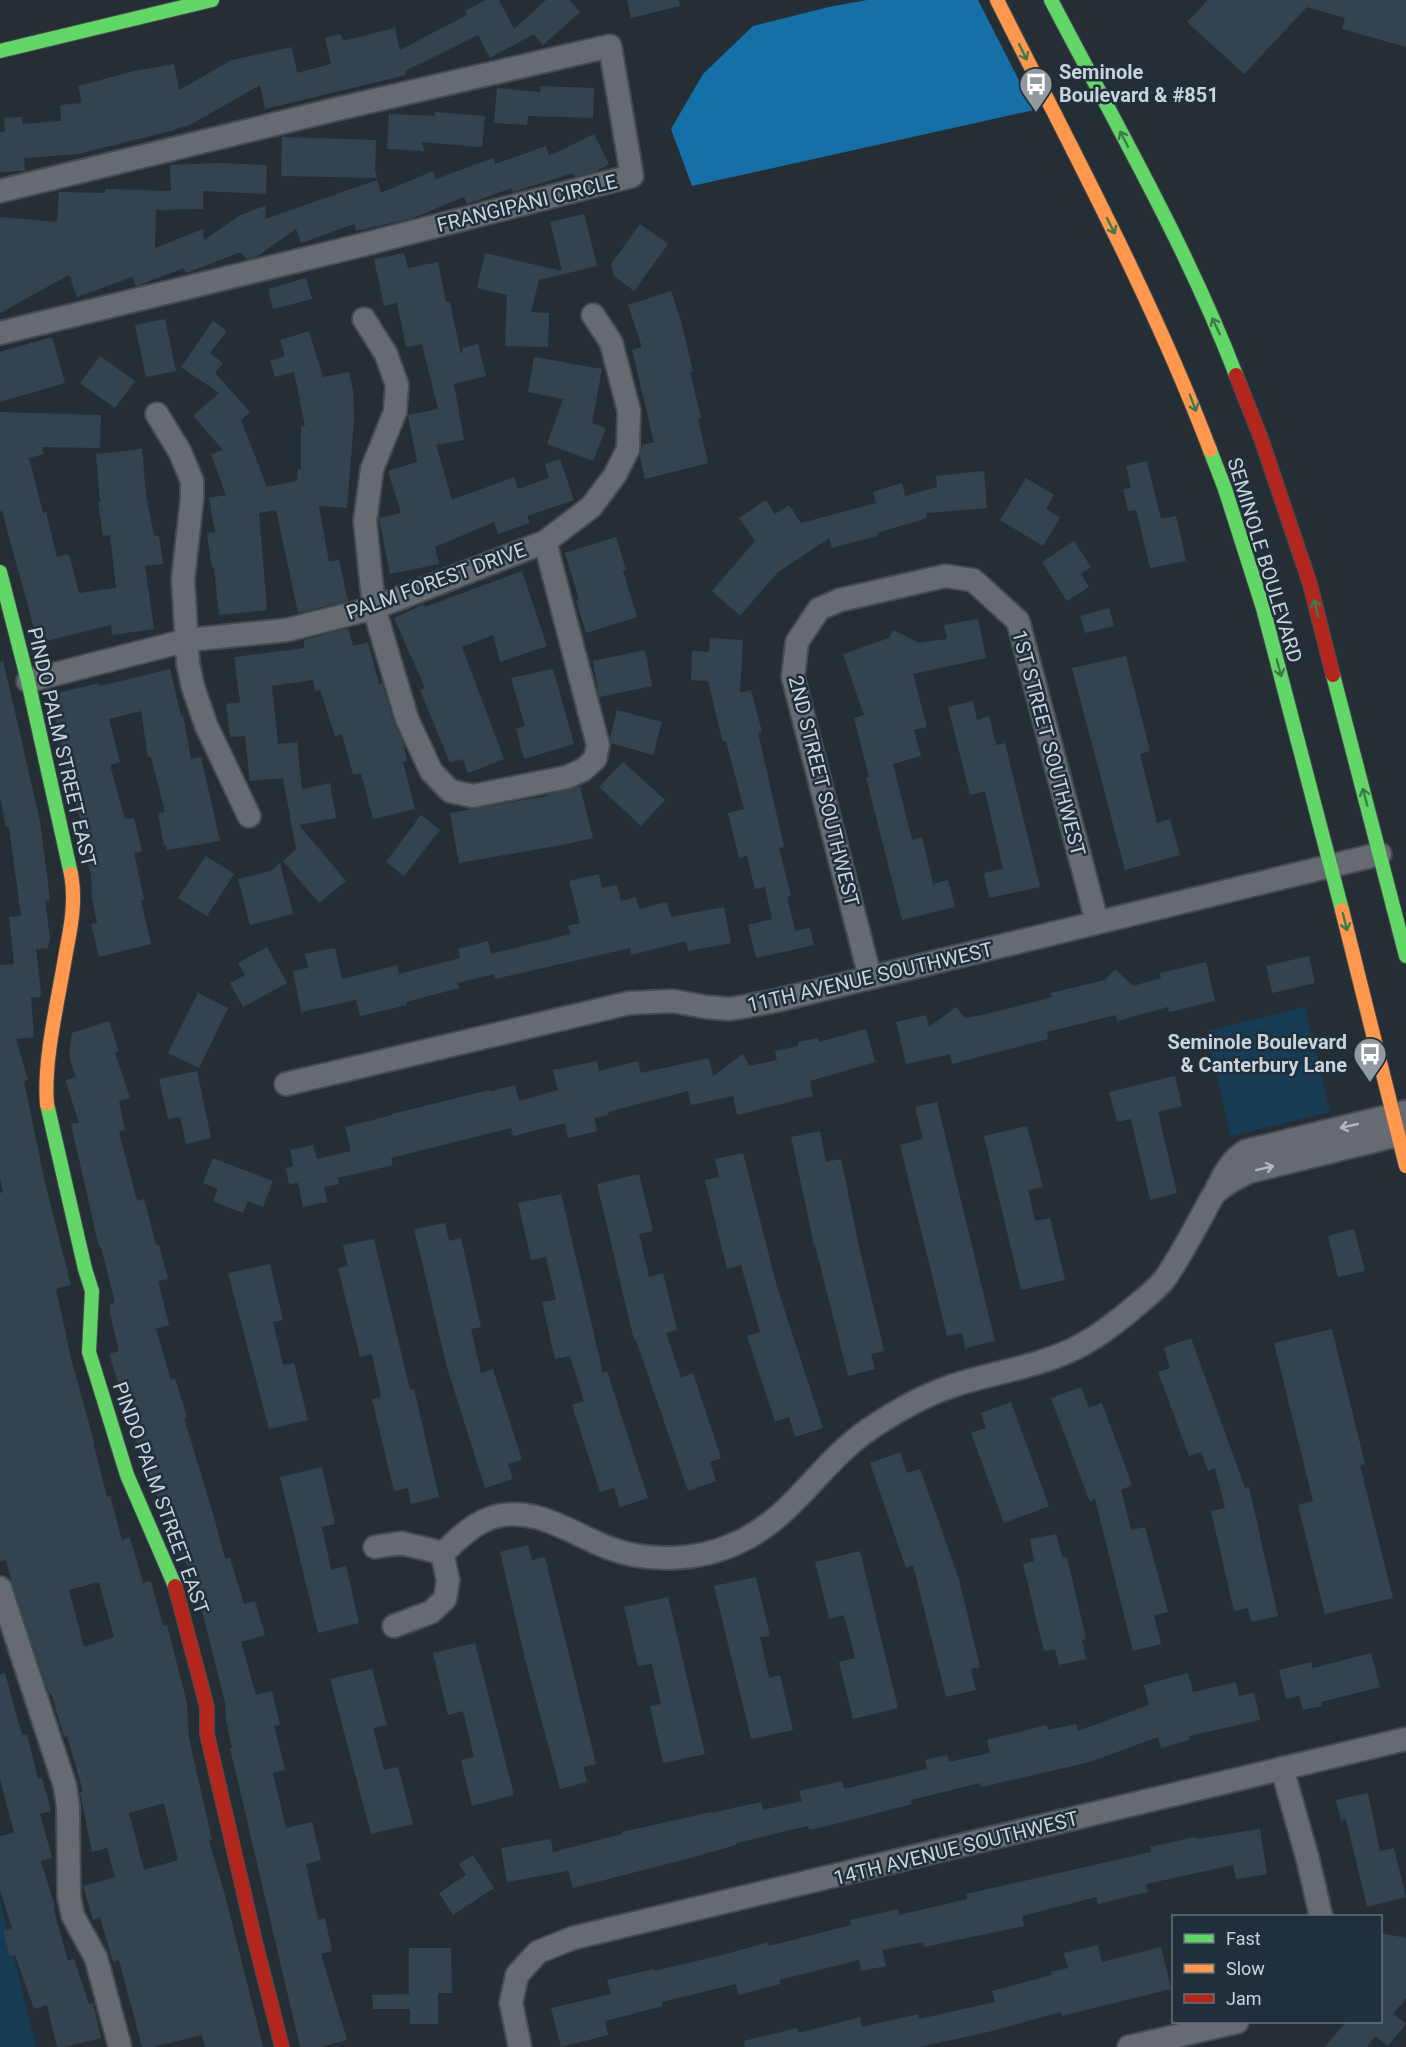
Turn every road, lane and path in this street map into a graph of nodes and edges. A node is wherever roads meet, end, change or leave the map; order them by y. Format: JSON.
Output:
{"nodes":[{"id":1,"x":212,"y":0,"type":"edge"},
{"id":2,"x":997,"y":0,"type":"edge"},
{"id":3,"x":1051,"y":0,"type":"edge"},
{"id":4,"x":0,"y":51,"type":"edge"},
{"id":5,"x":0,"y":191,"type":"edge"},
{"id":6,"x":593,"y":315,"type":"dead end"},
{"id":7,"x":364,"y":320,"type":"dead end"},
{"id":8,"x":0,"y":333,"type":"edge"},
{"id":9,"x":157,"y":414,"type":"dead end"},
{"id":10,"x":545,"y":542,"type":"junction"},
{"id":11,"x":0,"y":572,"type":"edge"},
{"id":12,"x":374,"y":608,"type":"junction"},
{"id":13,"x":819,"y":609,"type":"joint"},
{"id":14,"x":188,"y":640,"type":"junction"},
{"id":15,"x":28,"y":681,"type":"junction"},
{"id":16,"x":249,"y":816,"type":"dead end"},
{"id":17,"x":1380,"y":854,"type":"junction"},
{"id":18,"x":1331,"y":865,"type":"junction"},
{"id":19,"x":1097,"y":922,"type":"junction"},
{"id":20,"x":1406,"y":956,"type":"edge"},
{"id":21,"x":870,"y":977,"type":"junction"},
{"id":22,"x":286,"y":1084,"type":"dead end"},
{"id":23,"x":1401,"y":1124,"type":"edge"},
{"id":24,"x":1406,"y":1166,"type":"edge"},
{"id":25,"x":375,"y":1547,"type":"dead end"},
{"id":26,"x":442,"y":1552,"type":"junction"},
{"id":27,"x":0,"y":1588,"type":"edge"},
{"id":28,"x":394,"y":1626,"type":"dead end"},
{"id":29,"x":1406,"y":1739,"type":"edge"},
{"id":30,"x":1282,"y":1768,"type":"junction"},
{"id":31,"x":1321,"y":1915,"type":"edge"},
{"id":32,"x":1233,"y":2023,"type":"edge"},
{"id":33,"x":120,"y":2047,"type":"edge"},
{"id":34,"x":282,"y":2047,"type":"edge"},
{"id":35,"x":520,"y":2047,"type":"edge"},
{"id":36,"x":1129,"y":2047,"type":"edge"}],
"edges":[{"from":1,"to":4,"type":"main road"},
{"from":2,"to":18,"type":"main road","name":"SEMINOLE BOULEVARD","one_way":true},
{"from":17,"to":3,"type":"main road","name":"SEMINOLE BOULEVARD","one_way":true},
{"from":5,"to":8,"type":"street","name":"FRANGIPANI CIRCLE"},
{"from":6,"to":10,"type":"street","name":"PALM FOREST DRIVE"},
{"from":7,"to":12,"type":"street"},
{"from":9,"to":14,"type":"street"},
{"from":10,"to":12,"type":"street","name":"PALM FOREST DRIVE"},
{"from":10,"to":12,"type":"street"},
{"from":11,"to":15,"type":"main road","name":"PINDO PALM STREET EAST"},
{"from":12,"to":14,"type":"street","name":"PALM FOREST DRIVE"},
{"from":13,"to":19,"type":"street","name":"1ST STREET SOUTHWEST"},
{"from":13,"to":21,"type":"street","name":"2ND STREET SOUTHWEST"},
{"from":14,"to":15,"type":"street","name":"PALM FOREST DRIVE"},
{"from":14,"to":16,"type":"street"},
{"from":15,"to":34,"type":"main road","name":"PINDO PALM STREET EAST"},
{"from":17,"to":18,"type":"street","name":"11TH AVENUE SOUTHWEST"},
{"from":17,"to":20,"type":"main road","name":"SEMINOLE BOULEVARD"},
{"from":18,"to":19,"type":"street","name":"11TH AVENUE SOUTHWEST"},
{"from":18,"to":23,"type":"main road","name":"SEMINOLE BOULEVARD","one_way":true},
{"from":19,"to":21,"type":"street","name":"11TH AVENUE SOUTHWEST"},
{"from":21,"to":22,"type":"street","name":"11TH AVENUE SOUTHWEST"},
{"from":23,"to":24,"type":"main road","name":"SEMINOLE BOULEVARD"},
{"from":23,"to":26,"type":"street"},
{"from":25,"to":26,"type":"street"},
{"from":26,"to":28,"type":"street"},
{"from":27,"to":33,"type":"street"},
{"from":29,"to":30,"type":"street","name":"14TH AVENUE SOUTHWEST"},
{"from":30,"to":31,"type":"street"},
{"from":30,"to":35,"type":"street","name":"14TH AVENUE SOUTHWEST"},
{"from":32,"to":36,"type":"street"}]}
